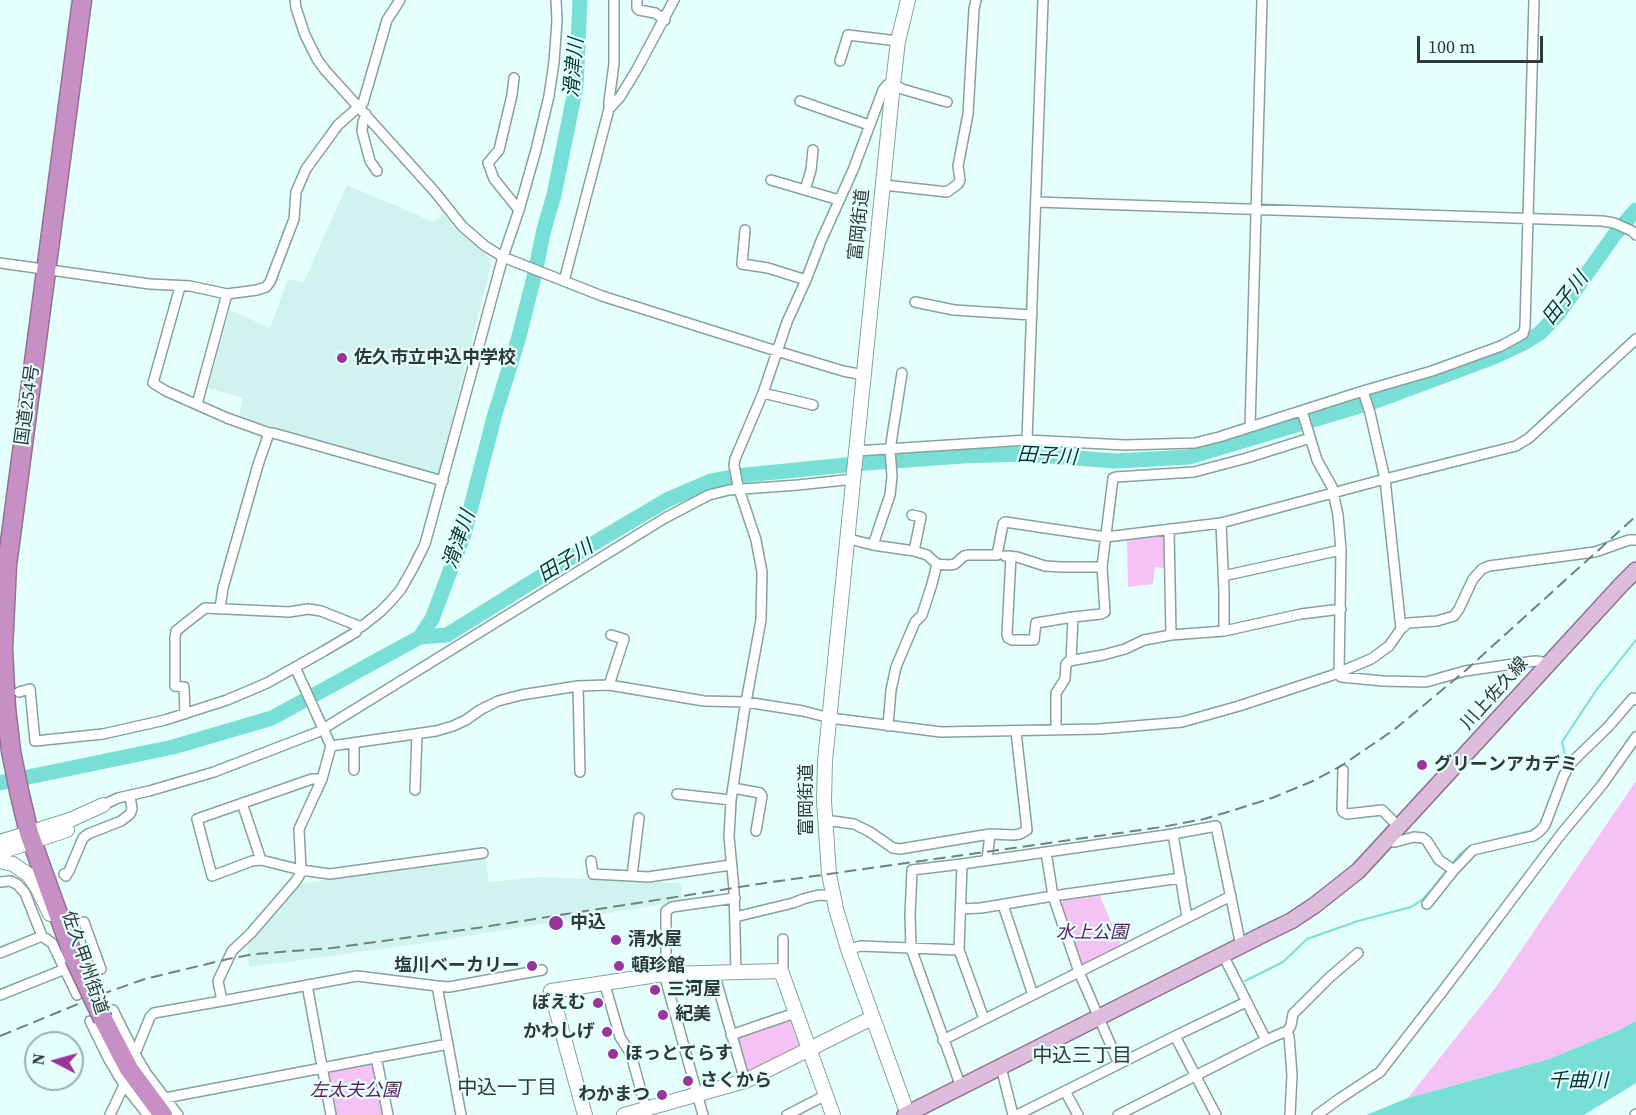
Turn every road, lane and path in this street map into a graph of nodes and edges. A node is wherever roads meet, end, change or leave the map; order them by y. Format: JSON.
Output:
{"nodes":[{"id":1,"x":82,"y":0,"type":"edge"},
{"id":2,"x":295,"y":0,"type":"edge"},
{"id":3,"x":400,"y":0,"type":"edge"},
{"id":4,"x":556,"y":0,"type":"edge"},
{"id":5,"x":614,"y":0,"type":"edge"},
{"id":6,"x":637,"y":0,"type":"edge"},
{"id":7,"x":674,"y":0,"type":"edge"},
{"id":8,"x":908,"y":0,"type":"edge"},
{"id":9,"x":976,"y":0,"type":"edge"},
{"id":10,"x":1042,"y":0,"type":"edge"},
{"id":11,"x":1262,"y":0,"type":"edge"},
{"id":12,"x":1534,"y":0,"type":"edge"},
{"id":13,"x":664,"y":20,"type":"junction"},
{"id":14,"x":898,"y":41,"type":"junction"},
{"id":15,"x":840,"y":61,"type":"dead end"},
{"id":16,"x":514,"y":78,"type":"dead end"},
{"id":17,"x":893,"y":84,"type":"junction"},
{"id":18,"x":800,"y":101,"type":"dead end"},
{"id":19,"x":947,"y":102,"type":"dead end"},
{"id":20,"x":609,"y":109,"type":"junction"},
{"id":21,"x":363,"y":110,"type":"junction"},
{"id":22,"x":869,"y":125,"type":"junction"},
{"id":23,"x":813,"y":150,"type":"dead end"},
{"id":24,"x":377,"y":171,"type":"dead end"},
{"id":25,"x":771,"y":180,"type":"dead end"},
{"id":26,"x":884,"y":185,"type":"junction"},
{"id":27,"x":805,"y":190,"type":"junction"},
{"id":28,"x":839,"y":200,"type":"junction"},
{"id":29,"x":1036,"y":202,"type":"junction"},
{"id":30,"x":519,"y":210,"type":"junction"},
{"id":31,"x":1257,"y":210,"type":"junction"},
{"id":32,"x":1528,"y":218,"type":"junction"},
{"id":33,"x":746,"y":230,"type":"dead end"},
{"id":34,"x":1634,"y":233,"type":"edge"},
{"id":35,"x":505,"y":257,"type":"junction"},
{"id":36,"x":0,"y":263,"type":"edge"},
{"id":37,"x":46,"y":270,"type":"junction"},
{"id":38,"x":563,"y":280,"type":"junction"},
{"id":39,"x":806,"y":280,"type":"junction"},
{"id":40,"x":180,"y":287,"type":"junction"},
{"id":41,"x":227,"y":294,"type":"junction"},
{"id":42,"x":915,"y":302,"type":"dead end"},
{"id":43,"x":1032,"y":315,"type":"junction"},
{"id":44,"x":1636,"y":339,"type":"edge"},
{"id":45,"x":776,"y":351,"type":"junction"},
{"id":46,"x":902,"y":373,"type":"dead end"},
{"id":47,"x":864,"y":375,"type":"junction"},
{"id":48,"x":763,"y":393,"type":"junction"},
{"id":49,"x":1364,"y":393,"type":"junction"},
{"id":50,"x":197,"y":404,"type":"junction"},
{"id":51,"x":813,"y":405,"type":"dead end"},
{"id":52,"x":1303,"y":413,"type":"junction"},
{"id":53,"x":1250,"y":427,"type":"junction"},
{"id":54,"x":269,"y":433,"type":"junction"},
{"id":55,"x":1310,"y":434,"type":"junction"},
{"id":56,"x":1027,"y":440,"type":"junction"},
{"id":57,"x":890,"y":449,"type":"junction"},
{"id":58,"x":856,"y":452,"type":"junction"},
{"id":59,"x":855,"y":475,"type":"junction"},
{"id":60,"x":1385,"y":479,"type":"junction"},
{"id":61,"x":443,"y":481,"type":"junction"},
{"id":62,"x":738,"y":488,"type":"junction"},
{"id":63,"x":1334,"y":492,"type":"junction"},
{"id":64,"x":912,"y":515,"type":"dead end"},
{"id":65,"x":1221,"y":523,"type":"junction"},
{"id":66,"x":1169,"y":529,"type":"junction"},
{"id":67,"x":1106,"y":537,"type":"junction"},
{"id":68,"x":849,"y":539,"type":"junction"},
{"id":69,"x":1636,"y":540,"type":"edge"},
{"id":70,"x":873,"y":545,"type":"junction"},
{"id":71,"x":1341,"y":550,"type":"junction"},
{"id":72,"x":914,"y":551,"type":"junction"},
{"id":73,"x":997,"y":555,"type":"junction"},
{"id":74,"x":1011,"y":556,"type":"junction"},
{"id":75,"x":937,"y":564,"type":"junction"},
{"id":76,"x":1102,"y":567,"type":"junction"},
{"id":77,"x":1636,"y":570,"type":"edge"},
{"id":78,"x":1223,"y":576,"type":"junction"},
{"id":79,"x":220,"y":608,"type":"junction"},
{"id":80,"x":1341,"y":609,"type":"junction"},
{"id":81,"x":1073,"y":617,"type":"junction"},
{"id":82,"x":358,"y":627,"type":"junction"},
{"id":83,"x":1401,"y":629,"type":"junction"},
{"id":84,"x":1224,"y":631,"type":"junction"},
{"id":85,"x":611,"y":635,"type":"dead end"},
{"id":86,"x":1171,"y":635,"type":"junction"},
{"id":87,"x":624,"y":639,"type":"junction"},
{"id":88,"x":634,"y":641,"type":"dead end"},
{"id":89,"x":1071,"y":661,"type":"junction"},
{"id":90,"x":1548,"y":665,"type":"junction"},
{"id":91,"x":296,"y":669,"type":"junction"},
{"id":92,"x":1339,"y":673,"type":"junction"},
{"id":93,"x":609,"y":685,"type":"junction"},
{"id":94,"x":578,"y":686,"type":"junction"},
{"id":95,"x":20,"y":692,"type":"dead end"},
{"id":96,"x":1636,"y":700,"type":"edge"},
{"id":97,"x":746,"y":702,"type":"junction"},
{"id":98,"x":185,"y":714,"type":"junction"},
{"id":99,"x":830,"y":718,"type":"junction"},
{"id":100,"x":888,"y":726,"type":"junction"},
{"id":101,"x":323,"y":728,"type":"junction"},
{"id":102,"x":1056,"y":729,"type":"junction"},
{"id":103,"x":1016,"y":732,"type":"junction"},
{"id":104,"x":417,"y":734,"type":"junction"},
{"id":105,"x":1636,"y":737,"type":"edge"},
{"id":106,"x":354,"y":743,"type":"junction"},
{"id":107,"x":331,"y":746,"type":"junction"},
{"id":108,"x":354,"y":770,"type":"dead end"},
{"id":109,"x":1343,"y":770,"type":"dead end"},
{"id":110,"x":580,"y":772,"type":"dead end"},
{"id":111,"x":322,"y":779,"type":"junction"},
{"id":112,"x":733,"y":788,"type":"junction"},
{"id":113,"x":415,"y":790,"type":"dead end"},
{"id":114,"x":677,"y":794,"type":"dead end"},
{"id":115,"x":130,"y":796,"type":"junction"},
{"id":116,"x":731,"y":800,"type":"junction"},
{"id":117,"x":242,"y":803,"type":"junction"},
{"id":118,"x":100,"y":806,"type":"joint"},
{"id":119,"x":639,"y":818,"type":"dead end"},
{"id":120,"x":825,"y":820,"type":"junction"},
{"id":121,"x":1399,"y":827,"type":"junction"},
{"id":122,"x":756,"y":831,"type":"dead end"},
{"id":123,"x":990,"y":834,"type":"junction"},
{"id":124,"x":1173,"y":834,"type":"junction"},
{"id":125,"x":35,"y":836,"type":"junction"},
{"id":126,"x":1387,"y":841,"type":"junction"},
{"id":127,"x":0,"y":842,"type":"edge"},
{"id":128,"x":0,"y":852,"type":"edge"},
{"id":129,"x":1046,"y":852,"type":"junction"},
{"id":130,"x":483,"y":853,"type":"dead end"},
{"id":131,"x":261,"y":860,"type":"junction"},
{"id":132,"x":987,"y":860,"type":"junction"},
{"id":133,"x":0,"y":861,"type":"edge"},
{"id":134,"x":591,"y":861,"type":"dead end"},
{"id":135,"x":962,"y":864,"type":"junction"},
{"id":136,"x":730,"y":865,"type":"junction"},
{"id":137,"x":1451,"y":868,"type":"junction"},
{"id":138,"x":301,"y":870,"type":"junction"},
{"id":139,"x":64,"y":874,"type":"dead end"},
{"id":140,"x":632,"y":876,"type":"junction"},
{"id":141,"x":1180,"y":878,"type":"junction"},
{"id":142,"x":0,"y":882,"type":"edge"},
{"id":143,"x":832,"y":896,"type":"junction"},
{"id":144,"x":1053,"y":896,"type":"junction"},
{"id":145,"x":1231,"y":896,"type":"junction"},
{"id":146,"x":735,"y":898,"type":"junction"},
{"id":147,"x":1427,"y":904,"type":"dead end"},
{"id":148,"x":1003,"y":905,"type":"junction"},
{"id":149,"x":961,"y":909,"type":"junction"},
{"id":150,"x":735,"y":917,"type":"junction"},
{"id":151,"x":1187,"y":917,"type":"junction"},
{"id":152,"x":84,"y":922,"type":"dead end"},
{"id":153,"x":42,"y":936,"type":"junction"},
{"id":154,"x":783,"y":939,"type":"dead end"},
{"id":155,"x":1241,"y":946,"type":"junction"},
{"id":156,"x":911,"y":948,"type":"junction"},
{"id":157,"x":848,"y":949,"type":"junction"},
{"id":158,"x":959,"y":950,"type":"junction"},
{"id":159,"x":0,"y":953,"type":"edge"},
{"id":160,"x":1358,"y":953,"type":"dead end"},
{"id":161,"x":1223,"y":955,"type":"junction"},
{"id":162,"x":73,"y":959,"type":"junction"},
{"id":163,"x":101,"y":969,"type":"dead end"},
{"id":164,"x":542,"y":970,"type":"dead end"},
{"id":165,"x":782,"y":971,"type":"junction"},
{"id":166,"x":1079,"y":972,"type":"junction"},
{"id":167,"x":714,"y":973,"type":"junction"},
{"id":168,"x":736,"y":973,"type":"junction"},
{"id":169,"x":663,"y":974,"type":"junction"},
{"id":170,"x":604,"y":982,"type":"junction"},
{"id":171,"x":307,"y":985,"type":"junction"},
{"id":172,"x":437,"y":986,"type":"junction"},
{"id":173,"x":0,"y":995,"type":"edge"},
{"id":174,"x":77,"y":995,"type":"dead end"},
{"id":175,"x":1033,"y":995,"type":"junction"},
{"id":176,"x":222,"y":1001,"type":"junction"},
{"id":177,"x":1246,"y":1002,"type":"junction"},
{"id":178,"x":795,"y":1013,"type":"junction"},
{"id":179,"x":102,"y":1016,"type":"junction"},
{"id":180,"x":1099,"y":1017,"type":"junction"},
{"id":181,"x":872,"y":1018,"type":"junction"},
{"id":182,"x":984,"y":1019,"type":"junction"},
{"id":183,"x":1287,"y":1032,"type":"junction"},
{"id":184,"x":731,"y":1035,"type":"junction"},
{"id":185,"x":1175,"y":1036,"type":"junction"},
{"id":186,"x":943,"y":1040,"type":"junction"},
{"id":187,"x":1266,"y":1040,"type":"junction"},
{"id":188,"x":448,"y":1044,"type":"junction"},
{"id":189,"x":808,"y":1049,"type":"junction"},
{"id":190,"x":134,"y":1057,"type":"junction"},
{"id":191,"x":376,"y":1058,"type":"junction"},
{"id":192,"x":1119,"y":1064,"type":"junction"},
{"id":193,"x":1001,"y":1067,"type":"junction"},
{"id":194,"x":322,"y":1068,"type":"junction"},
{"id":195,"x":1196,"y":1076,"type":"junction"},
{"id":196,"x":745,"y":1081,"type":"junction"},
{"id":197,"x":125,"y":1082,"type":"junction"},
{"id":198,"x":961,"y":1087,"type":"junction"},
{"id":199,"x":1065,"y":1091,"type":"junction"},
{"id":200,"x":698,"y":1095,"type":"junction"},
{"id":201,"x":826,"y":1095,"type":"junction"},
{"id":202,"x":164,"y":1107,"type":"edge"},
{"id":203,"x":647,"y":1112,"type":"edge"},
{"id":204,"x":110,"y":1115,"type":"edge"},
{"id":205,"x":148,"y":1115,"type":"edge"},
{"id":206,"x":178,"y":1115,"type":"edge"},
{"id":207,"x":331,"y":1115,"type":"edge"},
{"id":208,"x":388,"y":1115,"type":"edge"},
{"id":209,"x":461,"y":1115,"type":"edge"},
{"id":210,"x":585,"y":1115,"type":"edge"},
{"id":211,"x":624,"y":1115,"type":"edge"},
{"id":212,"x":703,"y":1115,"type":"edge"},
{"id":213,"x":787,"y":1115,"type":"edge"},
{"id":214,"x":833,"y":1115,"type":"edge"},
{"id":215,"x":907,"y":1115,"type":"edge"},
{"id":216,"x":1015,"y":1115,"type":"edge"},
{"id":217,"x":1078,"y":1115,"type":"edge"},
{"id":218,"x":1118,"y":1115,"type":"edge"},
{"id":219,"x":1216,"y":1115,"type":"edge"},
{"id":220,"x":1290,"y":1115,"type":"edge"},
{"id":221,"x":1317,"y":1115,"type":"edge"}],
"edges":[{"from":1,"to":37,"type":"highway","name":"国道254号"},
{"from":2,"to":21,"type":"street"},
{"from":3,"to":21,"type":"street"},
{"from":4,"to":30,"type":"street"},
{"from":5,"to":20,"type":"street"},
{"from":6,"to":13,"type":"street"},
{"from":7,"to":13,"type":"street"},
{"from":8,"to":14,"type":"main road","name":"富岡街道"},
{"from":9,"to":26,"type":"street"},
{"from":10,"to":29,"type":"street"},
{"from":11,"to":31,"type":"street"},
{"from":12,"to":32,"type":"street"},
{"from":13,"to":20,"type":"street"},
{"from":14,"to":15,"type":"street"},
{"from":14,"to":17,"type":"main road","name":"富岡街道"},
{"from":16,"to":30,"type":"street"},
{"from":17,"to":19,"type":"street"},
{"from":17,"to":22,"type":"street"},
{"from":17,"to":26,"type":"main road","name":"富岡街道"},
{"from":18,"to":22,"type":"street"},
{"from":20,"to":38,"type":"street"},
{"from":21,"to":24,"type":"street"},
{"from":21,"to":35,"type":"street"},
{"from":21,"to":41,"type":"street"},
{"from":22,"to":28,"type":"street"},
{"from":23,"to":27,"type":"street"},
{"from":25,"to":27,"type":"street"},
{"from":26,"to":47,"type":"main road","name":"富岡街道"},
{"from":27,"to":28,"type":"street"},
{"from":28,"to":39,"type":"street"},
{"from":29,"to":31,"type":"street"},
{"from":29,"to":43,"type":"street"},
{"from":30,"to":35,"type":"street"},
{"from":31,"to":32,"type":"street"},
{"from":31,"to":53,"type":"street"},
{"from":32,"to":34,"type":"street"},
{"from":32,"to":49,"type":"street"},
{"from":33,"to":39,"type":"street"},
{"from":35,"to":38,"type":"street"},
{"from":35,"to":61,"type":"street"},
{"from":36,"to":37,"type":"street"},
{"from":37,"to":40,"type":"street"},
{"from":37,"to":125,"type":"highway","name":"国道254号"},
{"from":38,"to":45,"type":"street"},
{"from":39,"to":45,"type":"street"},
{"from":40,"to":41,"type":"street"},
{"from":40,"to":50,"type":"street"},
{"from":41,"to":50,"type":"street"},
{"from":42,"to":43,"type":"street"},
{"from":43,"to":56,"type":"street"},
{"from":44,"to":60,"type":"street"},
{"from":45,"to":47,"type":"street"},
{"from":45,"to":48,"type":"street"},
{"from":46,"to":57,"type":"street"},
{"from":47,"to":58,"type":"main road","name":"富岡街道"},
{"from":48,"to":51,"type":"street"},
{"from":48,"to":62,"type":"street"},
{"from":49,"to":52,"type":"street"},
{"from":49,"to":60,"type":"street"},
{"from":50,"to":54,"type":"street"},
{"from":52,"to":53,"type":"street"},
{"from":52,"to":55,"type":"street"},
{"from":53,"to":56,"type":"street"},
{"from":54,"to":61,"type":"street"},
{"from":54,"to":79,"type":"street"},
{"from":55,"to":63,"type":"street"},
{"from":55,"to":67,"type":"street"},
{"from":56,"to":57,"type":"street"},
{"from":57,"to":58,"type":"street"},
{"from":57,"to":70,"type":"street"},
{"from":58,"to":59,"type":"main road","name":"富岡街道"},
{"from":59,"to":62,"type":"street"},
{"from":59,"to":68,"type":"main road","name":"富岡街道"},
{"from":60,"to":63,"type":"street"},
{"from":60,"to":83,"type":"street"},
{"from":61,"to":82,"type":"street"},
{"from":62,"to":97,"type":"street"},
{"from":62,"to":101,"type":"street"},
{"from":63,"to":65,"type":"street"},
{"from":63,"to":71,"type":"street"},
{"from":64,"to":72,"type":"street"},
{"from":65,"to":66,"type":"street"},
{"from":65,"to":78,"type":"street"},
{"from":66,"to":67,"type":"street"},
{"from":66,"to":86,"type":"street"},
{"from":67,"to":73,"type":"street"},
{"from":67,"to":76,"type":"street"},
{"from":68,"to":70,"type":"street"},
{"from":68,"to":99,"type":"main road","name":"富岡街道"},
{"from":69,"to":83,"type":"street"},
{"from":70,"to":72,"type":"street"},
{"from":71,"to":78,"type":"street"},
{"from":71,"to":80,"type":"street"},
{"from":72,"to":75,"type":"street"},
{"from":73,"to":74,"type":"street"},
{"from":73,"to":75,"type":"street"},
{"from":74,"to":76,"type":"street"},
{"from":74,"to":81,"type":"street"},
{"from":75,"to":100,"type":"street"},
{"from":76,"to":81,"type":"street"},
{"from":77,"to":90,"type":"main road","name":"川上佐久線"},
{"from":78,"to":84,"type":"street"},
{"from":79,"to":82,"type":"street"},
{"from":79,"to":98,"type":"street"},
{"from":80,"to":84,"type":"street"},
{"from":80,"to":92,"type":"street"},
{"from":81,"to":89,"type":"street"},
{"from":82,"to":91,"type":"street"},
{"from":83,"to":92,"type":"street"},
{"from":84,"to":86,"type":"street"},
{"from":85,"to":87,"type":"street"},
{"from":86,"to":89,"type":"street"},
{"from":87,"to":88,"type":"street"},
{"from":87,"to":93,"type":"street"},
{"from":89,"to":102,"type":"street"},
{"from":90,"to":92,"type":"street"},
{"from":90,"to":121,"type":"main road","name":"川上佐久線"},
{"from":91,"to":98,"type":"street"},
{"from":91,"to":101,"type":"street"},
{"from":92,"to":102,"type":"street"},
{"from":93,"to":94,"type":"street"},
{"from":93,"to":97,"type":"street"},
{"from":94,"to":104,"type":"street"},
{"from":94,"to":110,"type":"street"},
{"from":95,"to":98,"type":"street"},
{"from":96,"to":137,"type":"street"},
{"from":97,"to":99,"type":"street"},
{"from":97,"to":112,"type":"street"},
{"from":99,"to":100,"type":"street"},
{"from":99,"to":120,"type":"main road","name":"富岡街道"},
{"from":100,"to":103,"type":"street"},
{"from":101,"to":107,"type":"street"},
{"from":101,"to":115,"type":"street"},
{"from":102,"to":103,"type":"street"},
{"from":103,"to":123,"type":"street"},
{"from":104,"to":106,"type":"street"},
{"from":104,"to":113,"type":"street"},
{"from":105,"to":221,"type":"street"},
{"from":106,"to":107,"type":"street"},
{"from":106,"to":108,"type":"street"},
{"from":107,"to":111,"type":"street"},
{"from":109,"to":121,"type":"street"},
{"from":111,"to":117,"type":"street"},
{"from":111,"to":138,"type":"street"},
{"from":112,"to":116,"type":"street"},
{"from":112,"to":122,"type":"street"},
{"from":114,"to":116,"type":"street"},
{"from":115,"to":118,"type":"street"},
{"from":115,"to":139,"type":"street"},
{"from":116,"to":136,"type":"street"},
{"from":117,"to":131,"type":"street"},
{"from":117,"to":131,"type":"street"},
{"from":118,"to":125,"type":"main road"},
{"from":119,"to":140,"type":"street"},
{"from":120,"to":123,"type":"street"},
{"from":120,"to":143,"type":"main road","name":"富岡街道"},
{"from":121,"to":126,"type":"main road","name":"川上佐久線"},
{"from":123,"to":132,"type":"street"},
{"from":124,"to":129,"type":"street"},
{"from":124,"to":141,"type":"street"},
{"from":124,"to":145,"type":"street"},
{"from":125,"to":127,"type":"main road"},
{"from":125,"to":128,"type":"main road"},
{"from":125,"to":162,"type":"highway","name":"佐久甲州街道"},
{"from":126,"to":137,"type":"street"},
{"from":126,"to":155,"type":"main road","name":"川上佐久線"},
{"from":129,"to":132,"type":"street"},
{"from":129,"to":144,"type":"street"},
{"from":130,"to":138,"type":"street"},
{"from":131,"to":138,"type":"street"},
{"from":132,"to":135,"type":"street"},
{"from":133,"to":162,"type":"main road"},
{"from":134,"to":140,"type":"street"},
{"from":135,"to":149,"type":"street"},
{"from":135,"to":156,"type":"street"},
{"from":136,"to":140,"type":"street"},
{"from":136,"to":146,"type":"street"},
{"from":137,"to":147,"type":"street"},
{"from":138,"to":176,"type":"street"},
{"from":141,"to":144,"type":"street"},
{"from":141,"to":151,"type":"street"},
{"from":142,"to":153,"type":"street"},
{"from":143,"to":150,"type":"street"},
{"from":143,"to":157,"type":"main road","name":"富岡街道"},
{"from":144,"to":148,"type":"street"},
{"from":144,"to":166,"type":"street"},
{"from":145,"to":151,"type":"street"},
{"from":145,"to":155,"type":"street"},
{"from":146,"to":150,"type":"street"},
{"from":146,"to":169,"type":"street"},
{"from":148,"to":149,"type":"street"},
{"from":148,"to":175,"type":"street"},
{"from":149,"to":158,"type":"street"},
{"from":150,"to":168,"type":"street"},
{"from":151,"to":166,"type":"street"},
{"from":152,"to":163,"type":"street"},
{"from":153,"to":159,"type":"street"},
{"from":153,"to":162,"type":"street"},
{"from":154,"to":165,"type":"street"},
{"from":155,"to":161,"type":"main road","name":"川上佐久線"},
{"from":156,"to":157,"type":"street"},
{"from":156,"to":158,"type":"street"},
{"from":156,"to":186,"type":"street"},
{"from":157,"to":181,"type":"main road","name":"富岡街道"},
{"from":158,"to":182,"type":"street"},
{"from":160,"to":183,"type":"street"},
{"from":161,"to":177,"type":"street"},
{"from":161,"to":180,"type":"main road","name":"川上佐久線"},
{"from":162,"to":173,"type":"street"},
{"from":162,"to":174,"type":"street"},
{"from":162,"to":179,"type":"highway","name":"佐久甲州街道","bridge":true},
{"from":164,"to":172,"type":"street"},
{"from":165,"to":168,"type":"main road"},
{"from":165,"to":178,"type":"main road"},
{"from":166,"to":175,"type":"street"},
{"from":166,"to":180,"type":"street"},
{"from":167,"to":168,"type":"main road"},
{"from":167,"to":169,"type":"main road"},
{"from":167,"to":184,"type":"street"},
{"from":169,"to":170,"type":"main road"},
{"from":169,"to":200,"type":"street"},
{"from":170,"to":203,"type":"street"},
{"from":170,"to":210,"type":"main road"},
{"from":171,"to":172,"type":"street"},
{"from":171,"to":176,"type":"street"},
{"from":171,"to":194,"type":"street"},
{"from":172,"to":188,"type":"street"},
{"from":175,"to":182,"type":"street"},
{"from":176,"to":190,"type":"street"},
{"from":177,"to":185,"type":"street"},
{"from":177,"to":187,"type":"street"},
{"from":178,"to":184,"type":"street"},
{"from":178,"to":189,"type":"main road"},
{"from":179,"to":190,"type":"street"},
{"from":179,"to":197,"type":"street"},
{"from":179,"to":202,"type":"highway","name":"佐久甲州街道"},
{"from":180,"to":192,"type":"street"},
{"from":180,"to":193,"type":"main road","name":"川上佐久線"},
{"from":181,"to":189,"type":"main road"},
{"from":181,"to":215,"type":"main road","name":"富岡街道"},
{"from":182,"to":186,"type":"street"},
{"from":183,"to":187,"type":"street"},
{"from":183,"to":220,"type":"street"},
{"from":184,"to":196,"type":"street"},
{"from":185,"to":192,"type":"street"},
{"from":185,"to":195,"type":"street"},
{"from":186,"to":198,"type":"street"},
{"from":187,"to":195,"type":"street"},
{"from":188,"to":191,"type":"street"},
{"from":188,"to":209,"type":"street"},
{"from":189,"to":196,"type":"main road"},
{"from":189,"to":201,"type":"main road"},
{"from":190,"to":202,"type":"street"},
{"from":191,"to":194,"type":"street"},
{"from":191,"to":208,"type":"street"},
{"from":192,"to":199,"type":"street"},
{"from":193,"to":198,"type":"main road","name":"川上佐久線"},
{"from":193,"to":216,"type":"street"},
{"from":194,"to":202,"type":"street"},
{"from":194,"to":207,"type":"street"},
{"from":195,"to":218,"type":"street"},
{"from":195,"to":219,"type":"street"},
{"from":196,"to":200,"type":"main road"},
{"from":197,"to":204,"type":"street"},
{"from":197,"to":205,"type":"street"},
{"from":198,"to":215,"type":"main road","name":"川上佐久線"},
{"from":199,"to":216,"type":"street"},
{"from":199,"to":217,"type":"street"},
{"from":200,"to":203,"type":"main road"},
{"from":200,"to":212,"type":"street"},
{"from":201,"to":213,"type":"street"},
{"from":201,"to":214,"type":"main road"},
{"from":202,"to":206,"type":"street"},
{"from":203,"to":211,"type":"main road"}]}
